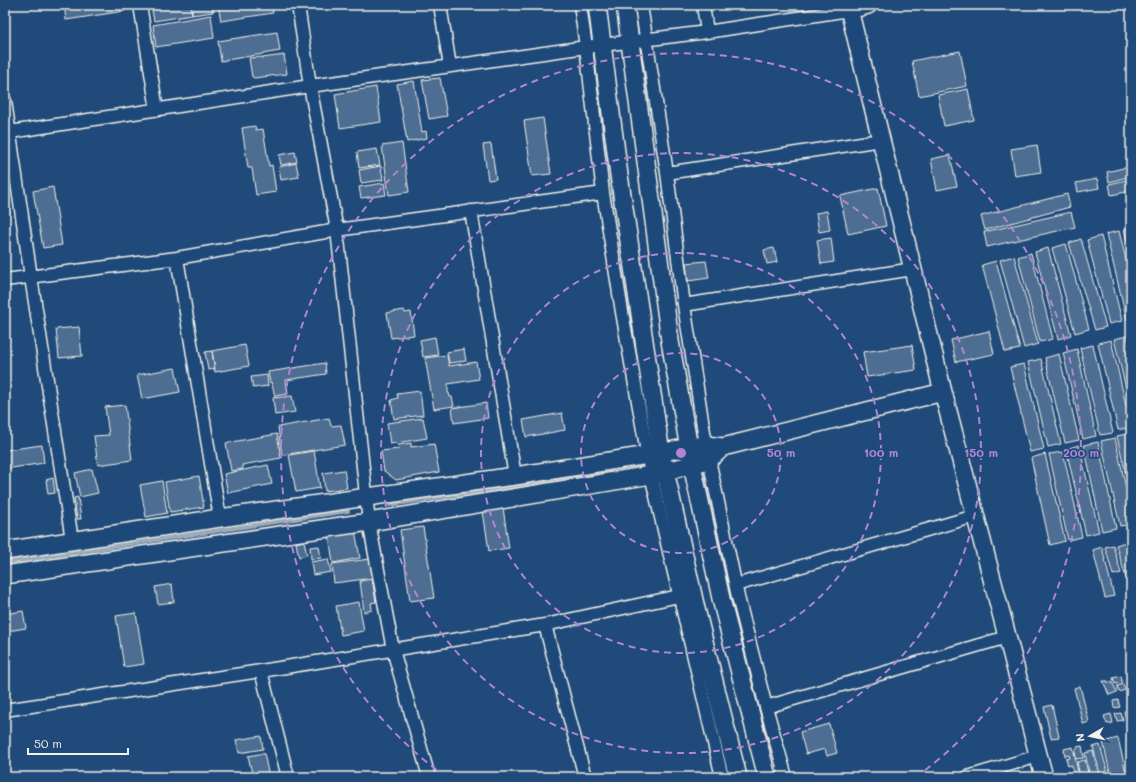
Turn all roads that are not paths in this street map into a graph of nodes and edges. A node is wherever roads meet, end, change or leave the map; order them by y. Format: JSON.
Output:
{"nodes":[{"id":1,"x":140,"y":5,"type":"edge"},
{"id":2,"x":298,"y":5,"type":"edge"},
{"id":3,"x":440,"y":5,"type":"edge"},
{"id":4,"x":580,"y":5,"type":"edge"},
{"id":5,"x":597,"y":5,"type":"edge"},
{"id":6,"x":625,"y":5,"type":"edge"},
{"id":7,"x":641,"y":5,"type":"edge"},
{"id":8,"x":703,"y":5,"type":"edge"},
{"id":9,"x":868,"y":5,"type":"edge"},
{"id":10,"x":848,"y":7,"type":"edge"},
{"id":11,"x":707,"y":32,"type":"junction"},
{"id":12,"x":639,"y":42,"type":"junction"},
{"id":13,"x":595,"y":47,"type":"junction"},
{"id":14,"x":450,"y":66,"type":"junction"},
{"id":15,"x":310,"y":86,"type":"junction"},
{"id":16,"x":5,"y":101,"type":"edge"},
{"id":17,"x":157,"y":110,"type":"junction"},
{"id":18,"x":10,"y":132,"type":"junction"},
{"id":19,"x":881,"y":140,"type":"junction"},
{"id":20,"x":667,"y":173,"type":"junction"},
{"id":21,"x":603,"y":193,"type":"junction"},
{"id":22,"x":471,"y":211,"type":"junction"},
{"id":23,"x":337,"y":230,"type":"junction"},
{"id":24,"x":177,"y":258,"type":"junction"},
{"id":25,"x":912,"y":269,"type":"junction"},
{"id":26,"x":31,"y":277,"type":"junction"},
{"id":27,"x":5,"y":280,"type":"edge"},
{"id":28,"x":684,"y":305,"type":"junction"},
{"id":29,"x":943,"y":392,"type":"junction"},
{"id":30,"x":689,"y":447,"type":"junction"},
{"id":31,"x":708,"y":452,"type":"junction"},
{"id":32,"x":655,"y":454,"type":"junction"},
{"id":33,"x":692,"y":465,"type":"junction"},
{"id":34,"x":658,"y":473,"type":"junction"},
{"id":35,"x":515,"y":476,"type":"junction"},
{"id":36,"x":366,"y":498,"type":"junction"},
{"id":37,"x":975,"y":516,"type":"junction"},
{"id":38,"x":220,"y":518,"type":"junction"},
{"id":39,"x":369,"y":522,"type":"junction"},
{"id":40,"x":72,"y":540,"type":"junction"},
{"id":41,"x":5,"y":551,"type":"edge"},
{"id":42,"x":5,"y":575,"type":"edge"},
{"id":43,"x":736,"y":585,"type":"junction"},
{"id":44,"x":679,"y":596,"type":"junction"},
{"id":45,"x":546,"y":626,"type":"junction"},
{"id":46,"x":1007,"y":637,"type":"junction"},
{"id":47,"x":393,"y":650,"type":"junction"},
{"id":48,"x":261,"y":671,"type":"junction"},
{"id":49,"x":766,"y":707,"type":"junction"},
{"id":50,"x":5,"y":710,"type":"edge"},
{"id":51,"x":1038,"y":756,"type":"junction"},
{"id":52,"x":288,"y":777,"type":"edge"},
{"id":53,"x":429,"y":777,"type":"edge"},
{"id":54,"x":585,"y":777,"type":"edge"},
{"id":55,"x":722,"y":777,"type":"edge"},
{"id":56,"x":738,"y":777,"type":"edge"},
{"id":57,"x":767,"y":777,"type":"edge"},
{"id":58,"x":786,"y":777,"type":"edge"},
{"id":59,"x":968,"y":777,"type":"edge"},
{"id":60,"x":1044,"y":777,"type":"edge"}],
"edges":[{"from":1,"to":17,"type":"street"},
{"from":2,"to":15,"type":"street"},
{"from":3,"to":14,"type":"street"},
{"from":4,"to":13,"type":"street"},
{"from":5,"to":13,"type":"street"},
{"from":6,"to":12,"type":"street"},
{"from":7,"to":12,"type":"street"},
{"from":8,"to":11,"type":"street"},
{"from":9,"to":10,"type":"street"},
{"from":10,"to":11,"type":"street"},
{"from":10,"to":19,"type":"street"},
{"from":11,"to":12,"type":"street"},
{"from":12,"to":13,"type":"street"},
{"from":12,"to":20,"type":"street"},
{"from":12,"to":30,"type":"street"},
{"from":13,"to":14,"type":"street"},
{"from":13,"to":21,"type":"street"},
{"from":13,"to":32,"type":"street"},
{"from":14,"to":15,"type":"street"},
{"from":15,"to":17,"type":"street"},
{"from":15,"to":23,"type":"street"},
{"from":16,"to":18,"type":"street"},
{"from":17,"to":18,"type":"street"},
{"from":18,"to":26,"type":"street"},
{"from":19,"to":20,"type":"street"},
{"from":19,"to":25,"type":"street"},
{"from":20,"to":28,"type":"street"},
{"from":21,"to":22,"type":"street"},
{"from":21,"to":32,"type":"street"},
{"from":22,"to":23,"type":"street"},
{"from":22,"to":35,"type":"street"},
{"from":23,"to":24,"type":"street"},
{"from":23,"to":36,"type":"street"},
{"from":24,"to":26,"type":"street"},
{"from":24,"to":38,"type":"street"},
{"from":25,"to":28,"type":"street"},
{"from":25,"to":29,"type":"street"},
{"from":26,"to":27,"type":"street"},
{"from":26,"to":40,"type":"street"},
{"from":28,"to":31,"type":"street"},
{"from":29,"to":31,"type":"street"},
{"from":29,"to":37,"type":"street"},
{"from":30,"to":31,"type":"street"},
{"from":30,"to":32,"type":"street"},
{"from":30,"to":33,"type":"street"},
{"from":31,"to":33,"type":"street"},
{"from":31,"to":43,"type":"street"},
{"from":32,"to":34,"type":"street"},
{"from":32,"to":35,"type":"street"},
{"from":33,"to":34,"type":"street"},
{"from":33,"to":57,"type":"street"},
{"from":34,"to":39,"type":"street"},
{"from":34,"to":44,"type":"street"},
{"from":34,"to":56,"type":"street"},
{"from":35,"to":36,"type":"street"},
{"from":36,"to":38,"type":"street"},
{"from":36,"to":39,"type":"street"},
{"from":37,"to":43,"type":"street"},
{"from":37,"to":46,"type":"street"},
{"from":38,"to":40,"type":"street"},
{"from":39,"to":42,"type":"street"},
{"from":39,"to":47,"type":"street"},
{"from":40,"to":41,"type":"street"},
{"from":43,"to":49,"type":"street"},
{"from":44,"to":45,"type":"street"},
{"from":44,"to":55,"type":"street"},
{"from":45,"to":47,"type":"street"},
{"from":45,"to":54,"type":"street"},
{"from":46,"to":49,"type":"street"},
{"from":46,"to":51,"type":"street"},
{"from":47,"to":48,"type":"street"},
{"from":47,"to":53,"type":"street"},
{"from":48,"to":50,"type":"street"},
{"from":48,"to":52,"type":"street"},
{"from":49,"to":58,"type":"street"},
{"from":51,"to":59,"type":"street"},
{"from":51,"to":60,"type":"street"}]}
